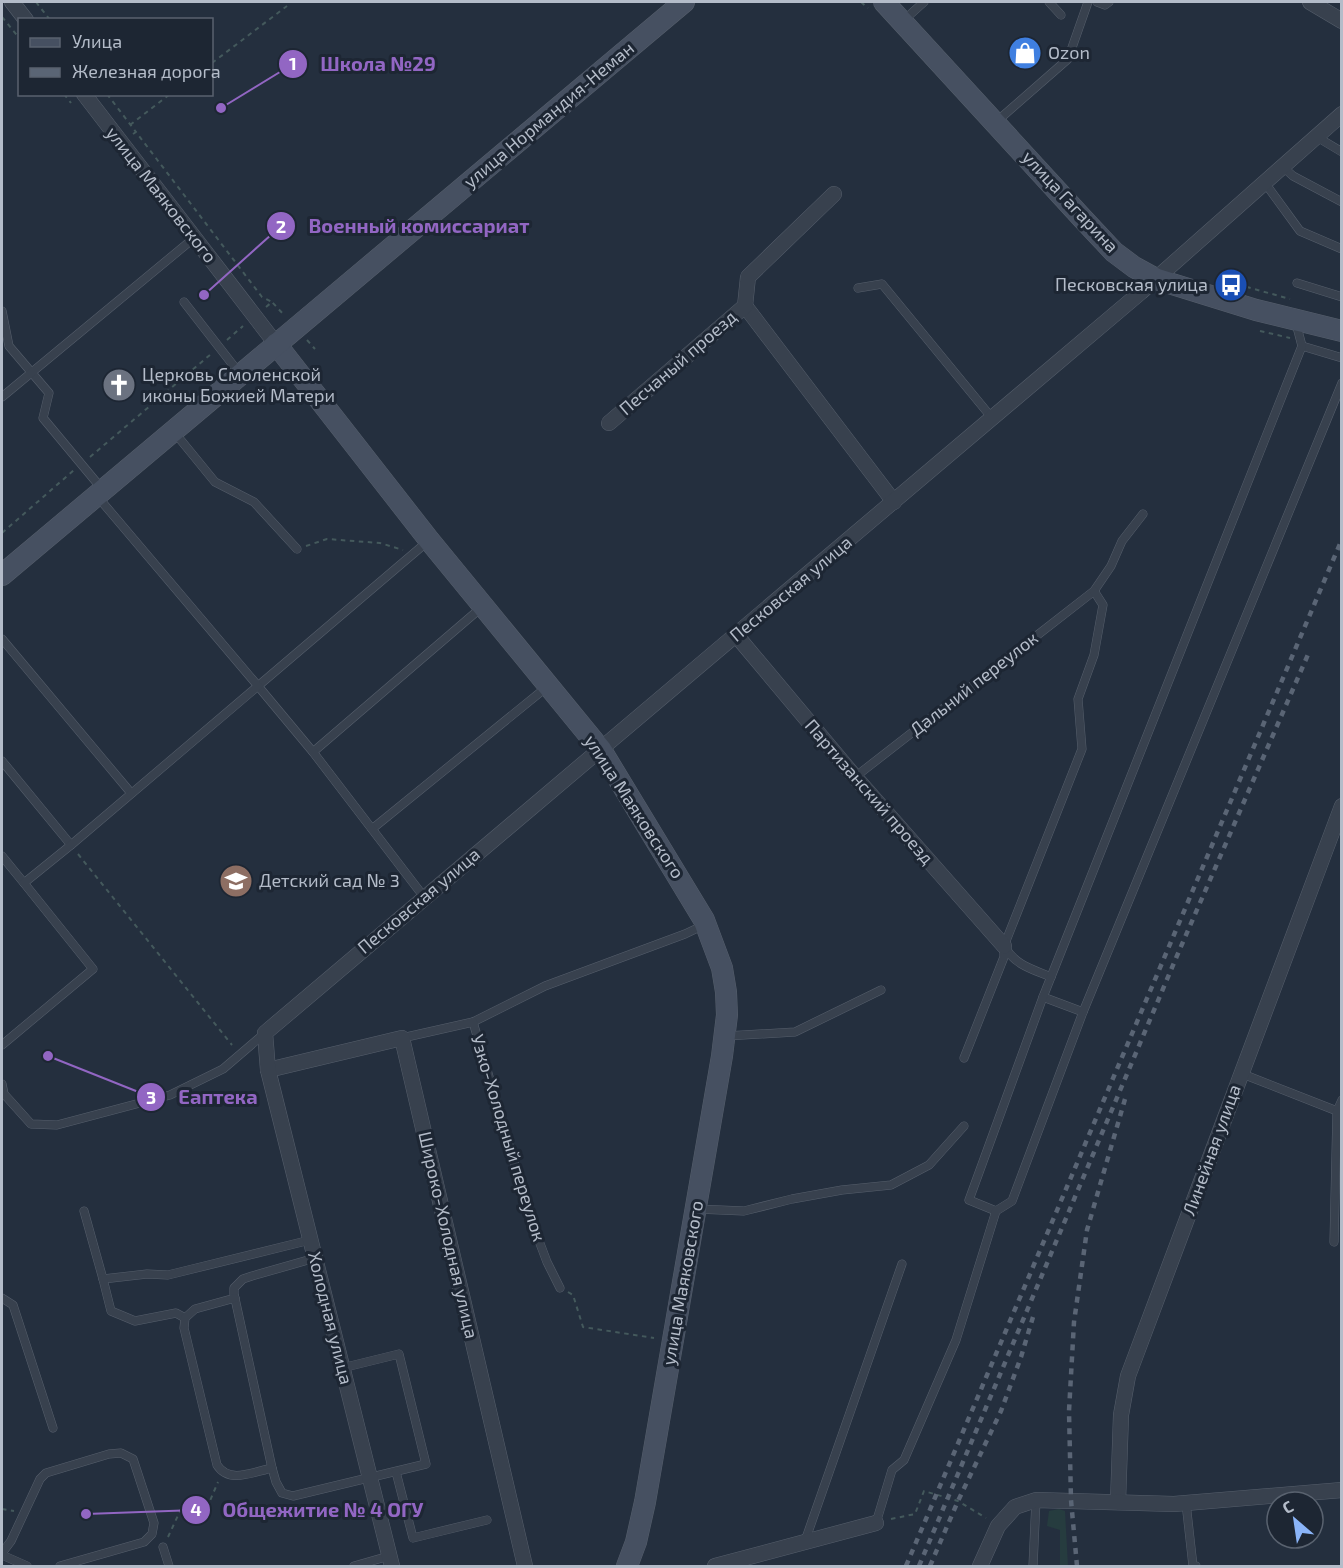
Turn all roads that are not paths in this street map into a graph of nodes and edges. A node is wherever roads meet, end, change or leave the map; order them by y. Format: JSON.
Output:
{"nodes":[{"id":1,"x":12,"y":2,"type":"edge"},
{"id":2,"x":684,"y":2,"type":"edge"},
{"id":3,"x":884,"y":2,"type":"edge"},
{"id":4,"x":924,"y":2,"type":"edge"},
{"id":5,"x":1049,"y":2,"type":"edge"},
{"id":6,"x":1088,"y":2,"type":"edge"},
{"id":7,"x":1097,"y":2,"type":"edge"},
{"id":8,"x":1109,"y":2,"type":"edge"},
{"id":9,"x":1310,"y":2,"type":"edge"},
{"id":10,"x":1061,"y":15,"type":"dead end"},
{"id":11,"x":24,"y":18,"type":"edge"},
{"id":12,"x":903,"y":21,"type":"junction"},
{"id":13,"x":1341,"y":21,"type":"edge"},
{"id":14,"x":86,"y":96,"type":"edge"},
{"id":15,"x":1341,"y":114,"type":"edge"},
{"id":16,"x":996,"y":122,"type":"junction"},
{"id":17,"x":1317,"y":137,"type":"junction"},
{"id":18,"x":1341,"y":152,"type":"edge"},
{"id":19,"x":1283,"y":167,"type":"junction"},
{"id":20,"x":1264,"y":183,"type":"junction"},
{"id":21,"x":834,"y":194,"type":"dead end"},
{"id":22,"x":1341,"y":201,"type":"edge"},
{"id":23,"x":194,"y":238,"type":"junction"},
{"id":24,"x":1341,"y":249,"type":"edge"},
{"id":25,"x":1156,"y":279,"type":"junction"},
{"id":26,"x":1297,"y":283,"type":"dead end"},
{"id":27,"x":858,"y":288,"type":"dead end"},
{"id":28,"x":1341,"y":297,"type":"edge"},
{"id":29,"x":184,"y":302,"type":"dead end"},
{"id":30,"x":745,"y":306,"type":"junction"},
{"id":31,"x":2,"y":311,"type":"edge"},
{"id":32,"x":1295,"y":320,"type":"junction"},
{"id":33,"x":1341,"y":331,"type":"edge"},
{"id":34,"x":276,"y":344,"type":"junction"},
{"id":35,"x":1302,"y":346,"type":"junction"},
{"id":36,"x":1341,"y":358,"type":"edge"},
{"id":37,"x":32,"y":371,"type":"junction"},
{"id":38,"x":241,"y":374,"type":"junction"},
{"id":39,"x":1341,"y":383,"type":"edge"},
{"id":40,"x":2,"y":397,"type":"edge"},
{"id":41,"x":992,"y":418,"type":"junction"},
{"id":42,"x":609,"y":423,"type":"dead end"},
{"id":43,"x":174,"y":432,"type":"junction"},
{"id":44,"x":100,"y":493,"type":"junction"},
{"id":45,"x":894,"y":502,"type":"junction"},
{"id":46,"x":1143,"y":514,"type":"dead end"},
{"id":47,"x":421,"y":546,"type":"junction"},
{"id":48,"x":297,"y":549,"type":"road end"},
{"id":49,"x":2,"y":575,"type":"edge"},
{"id":50,"x":1094,"y":591,"type":"junction"},
{"id":51,"x":483,"y":606,"type":"junction"},
{"id":52,"x":736,"y":635,"type":"junction"},
{"id":53,"x":2,"y":639,"type":"edge"},
{"id":54,"x":548,"y":685,"type":"junction"},
{"id":55,"x":258,"y":686,"type":"junction"},
{"id":56,"x":601,"y":750,"type":"junction"},
{"id":57,"x":313,"y":752,"type":"junction"},
{"id":58,"x":2,"y":762,"type":"edge"},
{"id":59,"x":855,"y":777,"type":"junction"},
{"id":60,"x":131,"y":793,"type":"junction"},
{"id":61,"x":1341,"y":806,"type":"edge"},
{"id":62,"x":372,"y":829,"type":"junction"},
{"id":63,"x":71,"y":846,"type":"junction"},
{"id":64,"x":2,"y":856,"type":"edge"},
{"id":65,"x":24,"y":883,"type":"junction"},
{"id":66,"x":424,"y":897,"type":"junction"},
{"id":67,"x":706,"y":924,"type":"junction"},
{"id":68,"x":1004,"y":946,"type":"junction"},
{"id":69,"x":1051,"y":976,"type":"junction"},
{"id":70,"x":881,"y":990,"type":"dead end"},
{"id":71,"x":1043,"y":997,"type":"junction"},
{"id":72,"x":1083,"y":1012,"type":"junction"},
{"id":73,"x":473,"y":1022,"type":"junction"},
{"id":74,"x":265,"y":1033,"type":"junction"},
{"id":75,"x":724,"y":1036,"type":"junction"},
{"id":76,"x":402,"y":1038,"type":"junction"},
{"id":77,"x":2,"y":1042,"type":"edge"},
{"id":78,"x":964,"y":1058,"type":"dead end"},
{"id":79,"x":268,"y":1070,"type":"junction"},
{"id":80,"x":1240,"y":1073,"type":"junction"},
{"id":81,"x":2,"y":1084,"type":"edge"},
{"id":82,"x":1341,"y":1100,"type":"edge"},
{"id":83,"x":1337,"y":1111,"type":"junction"},
{"id":84,"x":964,"y":1126,"type":"dead end"},
{"id":85,"x":696,"y":1209,"type":"junction"},
{"id":86,"x":84,"y":1211,"type":"dead end"},
{"id":87,"x":996,"y":1211,"type":"junction"},
{"id":88,"x":310,"y":1240,"type":"junction"},
{"id":89,"x":1334,"y":1242,"type":"dead end"},
{"id":90,"x":315,"y":1258,"type":"junction"},
{"id":91,"x":902,"y":1264,"type":"dead end"},
{"id":92,"x":104,"y":1279,"type":"junction"},
{"id":93,"x":560,"y":1288,"type":"road end"},
{"id":94,"x":2,"y":1298,"type":"edge"},
{"id":95,"x":235,"y":1298,"type":"junction"},
{"id":96,"x":184,"y":1318,"type":"junction"},
{"id":97,"x":342,"y":1368,"type":"junction"},
{"id":98,"x":52,"y":1428,"type":"dead end"},
{"id":99,"x":272,"y":1468,"type":"junction"},
{"id":100,"x":396,"y":1472,"type":"junction"},
{"id":101,"x":370,"y":1479,"type":"junction"},
{"id":102,"x":1341,"y":1490,"type":"edge"},
{"id":103,"x":1036,"y":1500,"type":"junction"},
{"id":104,"x":1118,"y":1502,"type":"junction"},
{"id":105,"x":1186,"y":1503,"type":"junction"},
{"id":106,"x":487,"y":1520,"type":"dead end"},
{"id":107,"x":876,"y":1523,"type":"joint"},
{"id":108,"x":806,"y":1541,"type":"junction"},
{"id":109,"x":163,"y":1547,"type":"road end"},
{"id":110,"x":2,"y":1554,"type":"edge"},
{"id":111,"x":391,"y":1561,"type":"edge"},
{"id":112,"x":27,"y":1566,"type":"edge"},
{"id":113,"x":60,"y":1566,"type":"edge"},
{"id":114,"x":169,"y":1566,"type":"edge"},
{"id":115,"x":354,"y":1566,"type":"edge"},
{"id":116,"x":525,"y":1566,"type":"edge"},
{"id":117,"x":627,"y":1566,"type":"edge"},
{"id":118,"x":715,"y":1566,"type":"edge"},
{"id":119,"x":980,"y":1566,"type":"edge"},
{"id":120,"x":1033,"y":1566,"type":"edge"},
{"id":121,"x":1196,"y":1566,"type":"edge"}],
"edges":[{"from":1,"to":11,"type":"street"},
{"from":2,"to":34,"type":"street","name":"улица Нормандия-Неман"},
{"from":3,"to":12,"type":"street","name":"улица Гагарина"},
{"from":4,"to":12,"type":"lane"},
{"from":5,"to":10,"type":"lane"},
{"from":6,"to":16,"type":"lane"},
{"from":7,"to":8,"type":"lane"},
{"from":9,"to":13,"type":"street"},
{"from":12,"to":16,"type":"street","name":"улица Гагарина"},
{"from":14,"to":23,"type":"street","name":"улица Маяковского"},
{"from":15,"to":17,"type":"street","name":"Песковская улица"},
{"from":16,"to":25,"type":"street","name":"улица Гагарина"},
{"from":17,"to":18,"type":"lane"},
{"from":17,"to":19,"type":"street","name":"Песковская улица"},
{"from":19,"to":20,"type":"street","name":"Песковская улица"},
{"from":19,"to":22,"type":"lane"},
{"from":20,"to":24,"type":"lane"},
{"from":20,"to":25,"type":"street","name":"Песковская улица"},
{"from":21,"to":30,"type":"street","name":"Песчаный проезд"},
{"from":23,"to":34,"type":"street","name":"улица Маяковского"},
{"from":23,"to":37,"type":"lane"},
{"from":25,"to":32,"type":"street","name":"улица Гагарина"},
{"from":25,"to":41,"type":"street","name":"Песковская улица"},
{"from":26,"to":28,"type":"lane"},
{"from":27,"to":41,"type":"lane"},
{"from":29,"to":38,"type":"lane"},
{"from":30,"to":42,"type":"street","name":"Песчаный проезд"},
{"from":30,"to":45,"type":"street"},
{"from":31,"to":37,"type":"lane"},
{"from":32,"to":33,"type":"street","name":"улица Гагарина"},
{"from":32,"to":35,"type":"lane"},
{"from":34,"to":38,"type":"street","name":"улица Нормандия-Неман"},
{"from":34,"to":47,"type":"street","name":"улица Маяковского"},
{"from":35,"to":36,"type":"lane"},
{"from":35,"to":69,"type":"lane"},
{"from":37,"to":40,"type":"lane"},
{"from":37,"to":44,"type":"lane"},
{"from":38,"to":43,"type":"street","name":"улица Нормандия-Неман"},
{"from":39,"to":72,"type":"lane"},
{"from":41,"to":45,"type":"street","name":"Песковская улица"},
{"from":43,"to":44,"type":"street","name":"улица Нормандия-Неман"},
{"from":43,"to":48,"type":"lane"},
{"from":44,"to":49,"type":"street","name":"улица Нормандия-Неман"},
{"from":44,"to":55,"type":"lane"},
{"from":45,"to":52,"type":"street","name":"Песковская улица"},
{"from":46,"to":50,"type":"lane","name":"Дальний переулок"},
{"from":47,"to":51,"type":"street","name":"улица Маяковского"},
{"from":47,"to":55,"type":"lane"},
{"from":50,"to":59,"type":"lane","name":"Дальний переулок"},
{"from":50,"to":68,"type":"lane"},
{"from":51,"to":54,"type":"street","name":"улица Маяковского"},
{"from":51,"to":57,"type":"lane"},
{"from":52,"to":56,"type":"street","name":"Песковская улица"},
{"from":52,"to":59,"type":"street","name":"Партизанский проезд"},
{"from":53,"to":60,"type":"lane"},
{"from":54,"to":56,"type":"street","name":"улица Маяковского"},
{"from":54,"to":62,"type":"lane"},
{"from":55,"to":57,"type":"lane"},
{"from":55,"to":60,"type":"lane"},
{"from":56,"to":66,"type":"street","name":"Песковская улица"},
{"from":56,"to":67,"type":"street","name":"улица Маяковского"},
{"from":57,"to":62,"type":"lane"},
{"from":58,"to":63,"type":"lane"},
{"from":59,"to":68,"type":"street","name":"Партизанский проезд"},
{"from":60,"to":63,"type":"lane"},
{"from":61,"to":80,"type":"street","name":"Линейная улица"},
{"from":62,"to":66,"type":"lane"},
{"from":63,"to":65,"type":"lane"},
{"from":64,"to":65,"type":"lane"},
{"from":65,"to":77,"type":"lane"},
{"from":66,"to":74,"type":"street","name":"Песковская улица"},
{"from":67,"to":73,"type":"lane"},
{"from":67,"to":75,"type":"street","name":"улица Маяковского"},
{"from":68,"to":69,"type":"lane"},
{"from":68,"to":78,"type":"lane"},
{"from":69,"to":71,"type":"lane"},
{"from":70,"to":75,"type":"lane"},
{"from":71,"to":72,"type":"lane"},
{"from":71,"to":87,"type":"lane"},
{"from":72,"to":87,"type":"lane"},
{"from":73,"to":76,"type":"lane","name":"Узко-Холодный переулок"},
{"from":73,"to":93,"type":"lane","name":"Узко-Холодный переулок"},
{"from":74,"to":79,"type":"street"},
{"from":74,"to":81,"type":"lane"},
{"from":75,"to":85,"type":"street","name":"улица Маяковского"},
{"from":76,"to":79,"type":"street"},
{"from":76,"to":116,"type":"street","name":"Широко-Холодная улица"},
{"from":79,"to":88,"type":"street","name":"Холодная улица"},
{"from":80,"to":83,"type":"lane"},
{"from":80,"to":104,"type":"street","name":"Линейная улица"},
{"from":82,"to":83,"type":"lane"},
{"from":83,"to":89,"type":"lane"},
{"from":84,"to":85,"type":"lane"},
{"from":85,"to":117,"type":"street","name":"улица Маяковского"},
{"from":86,"to":92,"type":"lane"},
{"from":87,"to":107,"type":"lane"},
{"from":88,"to":90,"type":"street","name":"Холодная улица"},
{"from":88,"to":92,"type":"lane"},
{"from":90,"to":95,"type":"lane"},
{"from":90,"to":97,"type":"street","name":"Холодная улица"},
{"from":91,"to":108,"type":"lane"},
{"from":92,"to":96,"type":"lane"},
{"from":94,"to":98,"type":"lane"},
{"from":95,"to":96,"type":"lane"},
{"from":95,"to":99,"type":"lane"},
{"from":96,"to":99,"type":"lane"},
{"from":97,"to":100,"type":"lane"},
{"from":97,"to":101,"type":"street","name":"Холодная улица"},
{"from":99,"to":101,"type":"lane"},
{"from":100,"to":101,"type":"lane"},
{"from":100,"to":106,"type":"lane"},
{"from":101,"to":111,"type":"street","name":"Холодная улица"},
{"from":102,"to":105,"type":"street"},
{"from":103,"to":104,"type":"street"},
{"from":103,"to":119,"type":"street"},
{"from":103,"to":120,"type":"lane"},
{"from":104,"to":105,"type":"street"},
{"from":105,"to":121,"type":"lane"},
{"from":107,"to":108,"type":"street"},
{"from":108,"to":118,"type":"street"},
{"from":109,"to":114,"type":"lane"},
{"from":110,"to":112,"type":"lane"},
{"from":110,"to":113,"type":"lane"},
{"from":111,"to":115,"type":"lane"}]}
